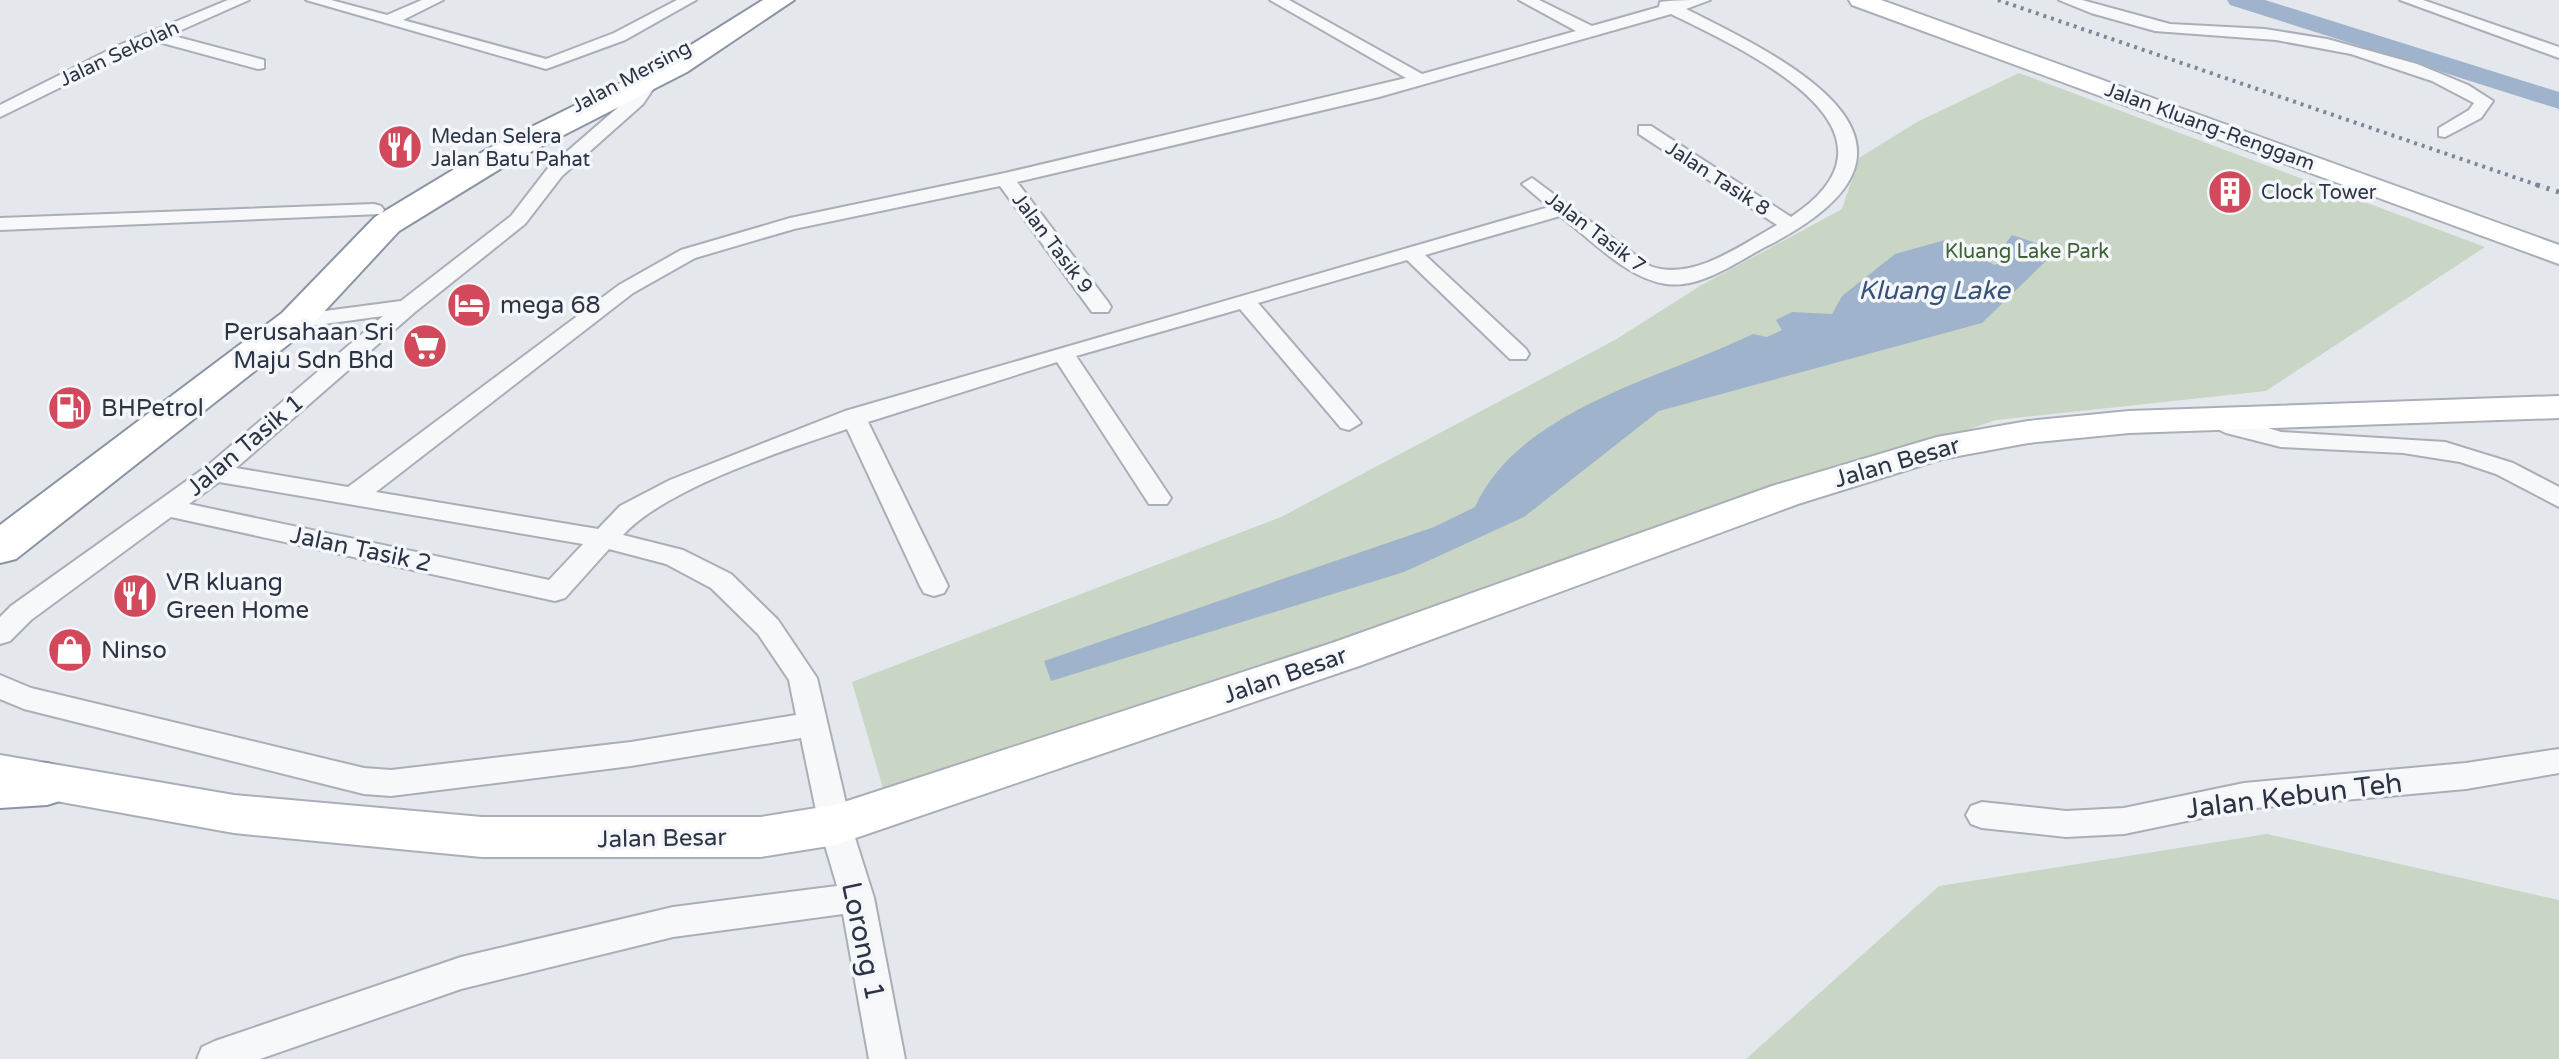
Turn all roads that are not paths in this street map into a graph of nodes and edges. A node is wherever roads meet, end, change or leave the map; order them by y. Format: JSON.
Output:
{"nodes":[{"id":1,"x":241,"y":0,"type":"edge"},
{"id":2,"x":314,"y":0,"type":"edge"},
{"id":3,"x":435,"y":0,"type":"edge"},
{"id":4,"x":688,"y":0,"type":"edge"},
{"id":5,"x":764,"y":0,"type":"edge"},
{"id":6,"x":781,"y":0,"type":"edge"},
{"id":7,"x":1278,"y":0,"type":"edge"},
{"id":8,"x":1527,"y":0,"type":"edge"},
{"id":9,"x":1702,"y":0,"type":"edge"},
{"id":10,"x":1860,"y":0,"type":"edge"},
{"id":11,"x":1885,"y":0,"type":"edge"},
{"id":12,"x":2067,"y":0,"type":"edge"},
{"id":13,"x":2408,"y":0,"type":"edge"},
{"id":14,"x":1666,"y":3,"type":"edge"},
{"id":15,"x":389,"y":20,"type":"junction"},
{"id":16,"x":1586,"y":29,"type":"junction"},
{"id":17,"x":154,"y":36,"type":"junction"},
{"id":18,"x":2559,"y":53,"type":"edge"},
{"id":19,"x":258,"y":64,"type":"dead end"},
{"id":20,"x":1417,"y":77,"type":"junction"},
{"id":21,"x":652,"y":79,"type":"junction"},
{"id":22,"x":0,"y":112,"type":"edge"},
{"id":23,"x":1645,"y":130,"type":"dead end"},
{"id":24,"x":2445,"y":132,"type":"dead end"},
{"id":25,"x":1005,"y":179,"type":"junction"},
{"id":26,"x":1532,"y":184,"type":"dead end"},
{"id":27,"x":1562,"y":209,"type":"junction"},
{"id":28,"x":374,"y":210,"type":"junction"},
{"id":29,"x":24,"y":223,"type":"junction"},
{"id":30,"x":0,"y":224,"type":"edge"},
{"id":31,"x":1791,"y":226,"type":"junction"},
{"id":32,"x":0,"y":239,"type":"edge"},
{"id":33,"x":2559,"y":243,"type":"edge"},
{"id":34,"x":1411,"y":253,"type":"junction"},
{"id":35,"x":2559,"y":255,"type":"edge"},
{"id":36,"x":1245,"y":301,"type":"junction"},
{"id":37,"x":407,"y":307,"type":"junction"},
{"id":38,"x":1100,"y":307,"type":"dead end"},
{"id":39,"x":295,"y":321,"type":"junction"},
{"id":40,"x":1063,"y":354,"type":"junction"},
{"id":41,"x":1518,"y":354,"type":"dead end"},
{"id":42,"x":2559,"y":407,"type":"edge"},
{"id":43,"x":853,"y":416,"type":"junction"},
{"id":44,"x":2210,"y":417,"type":"junction"},
{"id":45,"x":1349,"y":423,"type":"dead end"},
{"id":46,"x":215,"y":473,"type":"junction"},
{"id":47,"x":352,"y":497,"type":"junction"},
{"id":48,"x":1158,"y":498,"type":"dead end"},
{"id":49,"x":2559,"y":499,"type":"edge"},
{"id":50,"x":168,"y":508,"type":"junction"},
{"id":51,"x":3,"y":529,"type":"edge"},
{"id":52,"x":605,"y":539,"type":"junction"},
{"id":53,"x":934,"y":586,"type":"dead end"},
{"id":54,"x":0,"y":634,"type":"edge"},
{"id":55,"x":0,"y":686,"type":"edge"},
{"id":56,"x":813,"y":724,"type":"junction"},
{"id":57,"x":2559,"y":761,"type":"edge"},
{"id":58,"x":16,"y":781,"type":"edge"},
{"id":59,"x":1982,"y":815,"type":"dead end"},
{"id":60,"x":835,"y":825,"type":"junction"},
{"id":61,"x":857,"y":898,"type":"junction"},
{"id":62,"x":215,"y":1059,"type":"edge"},
{"id":63,"x":887,"y":1059,"type":"edge"}],
"edges":[{"from":1,"to":17,"type":"street","name":"Jalan Sekolah"},
{"from":2,"to":15,"type":"street"},
{"from":3,"to":15,"type":"street"},
{"from":4,"to":15,"type":"street"},
{"from":5,"to":28,"type":"highway","name":"Jalan Mersing"},
{"from":6,"to":21,"type":"highway"},
{"from":7,"to":20,"type":"street"},
{"from":8,"to":16,"type":"street"},
{"from":9,"to":14,"type":"street"},
{"from":10,"to":35,"type":"main road","name":"Jalan Kluang-Renggam"},
{"from":11,"to":33,"type":"main road","name":"Jalan Kluang-Renggam"},
{"from":12,"to":24,"type":"street"},
{"from":13,"to":18,"type":"street"},
{"from":14,"to":16,"type":"street"},
{"from":14,"to":31,"type":"street"},
{"from":16,"to":20,"type":"street"},
{"from":17,"to":19,"type":"street"},
{"from":17,"to":22,"type":"street","name":"Jalan Sekolah"},
{"from":20,"to":25,"type":"street"},
{"from":21,"to":37,"type":"street","name":"Jalan Tasik 1"},
{"from":21,"to":39,"type":"highway"},
{"from":23,"to":31,"type":"street","name":"Jalan Tasik 8"},
{"from":25,"to":38,"type":"street","name":"Jalan Tasik 9"},
{"from":25,"to":47,"type":"street"},
{"from":26,"to":27,"type":"street","name":"Jalan Tasik 7"},
{"from":27,"to":31,"type":"street","name":"Jalan Tasik 7"},
{"from":27,"to":34,"type":"street"},
{"from":28,"to":29,"type":"street"},
{"from":28,"to":51,"type":"highway","name":"Jalan Mersing"},
{"from":29,"to":30,"type":"street"},
{"from":29,"to":32,"type":"street"},
{"from":34,"to":36,"type":"street"},
{"from":34,"to":41,"type":"street"},
{"from":36,"to":40,"type":"street"},
{"from":36,"to":45,"type":"street"},
{"from":37,"to":39,"type":"street"},
{"from":37,"to":46,"type":"street","name":"Jalan Tasik 1"},
{"from":39,"to":51,"type":"highway"},
{"from":40,"to":43,"type":"street"},
{"from":40,"to":48,"type":"street"},
{"from":42,"to":44,"type":"main road","name":"Jalan Besar"},
{"from":43,"to":52,"type":"street"},
{"from":43,"to":53,"type":"street"},
{"from":44,"to":49,"type":"street"},
{"from":44,"to":60,"type":"main road","name":"Jalan Besar"},
{"from":46,"to":47,"type":"street","name":"Lorong 1"},
{"from":46,"to":50,"type":"street","name":"Jalan Tasik 1"},
{"from":47,"to":52,"type":"street","name":"Lorong 1"},
{"from":50,"to":52,"type":"street","name":"Jalan Tasik 2"},
{"from":50,"to":54,"type":"street","name":"Jalan Tasik 1"},
{"from":52,"to":56,"type":"street","name":"Lorong 1"},
{"from":55,"to":56,"type":"street"},
{"from":56,"to":60,"type":"street","name":"Lorong 1"},
{"from":57,"to":59,"type":"street","name":"Jalan Kebun Teh"},
{"from":58,"to":60,"type":"main road","name":"Jalan Besar"},
{"from":60,"to":61,"type":"street","name":"Lorong 1"},
{"from":61,"to":62,"type":"street"},
{"from":61,"to":63,"type":"street","name":"Lorong 1"}]}
